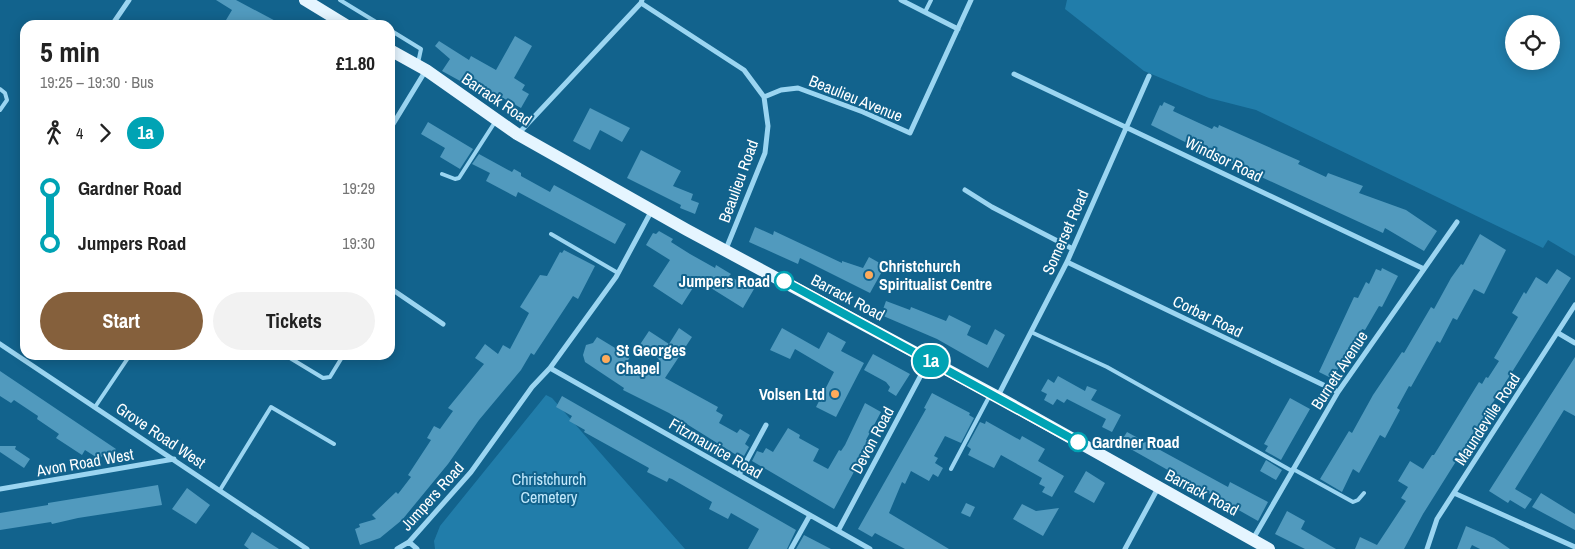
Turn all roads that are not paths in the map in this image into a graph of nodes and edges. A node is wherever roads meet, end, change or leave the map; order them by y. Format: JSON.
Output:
{"nodes":[{"id":1,"x":129,"y":0,"type":"edge"},
{"id":2,"x":306,"y":0,"type":"edge"},
{"id":3,"x":340,"y":0,"type":"edge"},
{"id":4,"x":901,"y":0,"type":"edge"},
{"id":5,"x":931,"y":0,"type":"edge"},
{"id":6,"x":971,"y":0,"type":"edge"},
{"id":7,"x":641,"y":2,"type":"edge"},
{"id":8,"x":925,"y":12,"type":"junction"},
{"id":9,"x":115,"y":20,"type":"edge"},
{"id":10,"x":338,"y":20,"type":"edge"},
{"id":11,"x":373,"y":20,"type":"edge"},
{"id":12,"x":958,"y":28,"type":"junction"},
{"id":13,"x":395,"y":33,"type":"edge"},
{"id":14,"x":395,"y":53,"type":"edge"},
{"id":15,"x":422,"y":68,"type":"junction"},
{"id":16,"x":1014,"y":74,"type":"dead end"},
{"id":17,"x":1149,"y":76,"type":"dead end"},
{"id":18,"x":0,"y":89,"type":"edge"},
{"id":19,"x":764,"y":97,"type":"junction"},
{"id":20,"x":0,"y":110,"type":"edge"},
{"id":21,"x":395,"y":119,"type":"edge"},
{"id":22,"x":496,"y":120,"type":"junction"},
{"id":23,"x":1127,"y":127,"type":"junction"},
{"id":24,"x":518,"y":134,"type":"junction"},
{"id":25,"x":442,"y":174,"type":"dead end"},
{"id":26,"x":965,"y":190,"type":"dead end"},
{"id":27,"x":653,"y":209,"type":"junction"},
{"id":28,"x":1457,"y":222,"type":"dead end"},
{"id":29,"x":551,"y":234,"type":"dead end"},
{"id":30,"x":1071,"y":248,"type":"junction"},
{"id":31,"x":726,"y":250,"type":"junction"},
{"id":32,"x":1067,"y":262,"type":"junction"},
{"id":33,"x":1422,"y":268,"type":"junction"},
{"id":34,"x":618,"y":273,"type":"junction"},
{"id":35,"x":395,"y":291,"type":"edge"},
{"id":36,"x":1575,"y":305,"type":"edge"},
{"id":37,"x":443,"y":324,"type":"dead end"},
{"id":38,"x":1031,"y":332,"type":"junction"},
{"id":39,"x":1558,"y":332,"type":"junction"},
{"id":40,"x":1575,"y":343,"type":"edge"},
{"id":41,"x":0,"y":344,"type":"edge"},
{"id":42,"x":20,"y":357,"type":"edge"},
{"id":43,"x":25,"y":360,"type":"edge"},
{"id":44,"x":127,"y":360,"type":"edge"},
{"id":45,"x":293,"y":360,"type":"edge"},
{"id":46,"x":339,"y":360,"type":"edge"},
{"id":47,"x":929,"y":360,"type":"junction"},
{"id":48,"x":550,"y":368,"type":"junction"},
{"id":49,"x":1338,"y":392,"type":"junction"},
{"id":50,"x":995,"y":395,"type":"junction"},
{"id":51,"x":95,"y":406,"type":"junction"},
{"id":52,"x":766,"y":425,"type":"dead end"},
{"id":53,"x":334,"y":444,"type":"dead end"},
{"id":54,"x":174,"y":459,"type":"junction"},
{"id":55,"x":951,"y":469,"type":"dead end"},
{"id":56,"x":1292,"y":470,"type":"junction"},
{"id":57,"x":739,"y":475,"type":"junction"},
{"id":58,"x":1158,"y":487,"type":"junction"},
{"id":59,"x":0,"y":489,"type":"edge"},
{"id":60,"x":220,"y":490,"type":"junction"},
{"id":61,"x":1364,"y":493,"type":"dead end"},
{"id":62,"x":1454,"y":493,"type":"junction"},
{"id":63,"x":810,"y":515,"type":"junction"},
{"id":64,"x":838,"y":531,"type":"junction"},
{"id":65,"x":1253,"y":539,"type":"junction"},
{"id":66,"x":408,"y":542,"type":"junction"},
{"id":67,"x":1575,"y":547,"type":"edge"},
{"id":68,"x":307,"y":549,"type":"edge"},
{"id":69,"x":397,"y":549,"type":"edge"},
{"id":70,"x":417,"y":549,"type":"edge"},
{"id":71,"x":791,"y":549,"type":"edge"},
{"id":72,"x":870,"y":549,"type":"edge"},
{"id":73,"x":1125,"y":549,"type":"edge"},
{"id":74,"x":1270,"y":549,"type":"edge"},
{"id":75,"x":1427,"y":549,"type":"edge"}],
"edges":[{"from":1,"to":9,"type":"street"},
{"from":2,"to":10,"type":"main road"},
{"from":3,"to":11,"type":"lane"},
{"from":4,"to":8,"type":"street"},
{"from":5,"to":8,"type":"lane"},
{"from":6,"to":12,"type":"street"},
{"from":7,"to":19,"type":"street","name":"Beaulieu Road"},
{"from":7,"to":24,"type":"street","name":"Beaulieu Road"},
{"from":8,"to":12,"type":"street"},
{"from":12,"to":19,"type":"street","name":"Beaulieu Avenue"},
{"from":13,"to":15,"type":"lane"},
{"from":14,"to":15,"type":"main road","name":"Barrack Road"},
{"from":15,"to":21,"type":"street"},
{"from":15,"to":22,"type":"main road","name":"Barrack Road"},
{"from":16,"to":23,"type":"street","name":"Windsor Road"},
{"from":17,"to":23,"type":"street","name":"Somerset Road"},
{"from":18,"to":20,"type":"lane"},
{"from":19,"to":31,"type":"street","name":"Beaulieu Road"},
{"from":22,"to":24,"type":"main road","name":"Barrack Road"},
{"from":22,"to":25,"type":"lane"},
{"from":23,"to":30,"type":"street","name":"Somerset Road"},
{"from":23,"to":33,"type":"street","name":"Windsor Road"},
{"from":24,"to":27,"type":"main road","name":"Barrack Road"},
{"from":26,"to":30,"type":"street"},
{"from":27,"to":31,"type":"main road","name":"Barrack Road"},
{"from":27,"to":34,"type":"street","name":"Jumpers Road"},
{"from":28,"to":33,"type":"street","name":"Burnett Avenue"},
{"from":29,"to":34,"type":"lane"},
{"from":30,"to":32,"type":"street","name":"Somerset Road"},
{"from":31,"to":47,"type":"main road","name":"Barrack Road"},
{"from":32,"to":38,"type":"street","name":"Somerset Road"},
{"from":32,"to":49,"type":"street","name":"Corbar Road"},
{"from":33,"to":49,"type":"street","name":"Burnett Avenue"},
{"from":34,"to":48,"type":"street","name":"Jumpers Road"},
{"from":35,"to":37,"type":"street"},
{"from":36,"to":39,"type":"street","name":"Maundeville Road"},
{"from":38,"to":50,"type":"street","name":"Somerset Road"},
{"from":38,"to":56,"type":"lane"},
{"from":39,"to":40,"type":"street"},
{"from":39,"to":62,"type":"street","name":"Maundeville Road"},
{"from":41,"to":42,"type":"street","name":"Grove Road West"},
{"from":43,"to":51,"type":"street","name":"Grove Road West"},
{"from":44,"to":51,"type":"lane"},
{"from":45,"to":46,"type":"lane"},
{"from":47,"to":50,"type":"main road","name":"Barrack Road"},
{"from":47,"to":64,"type":"street","name":"Devon Road"},
{"from":48,"to":57,"type":"street","name":"Fitzmaurice Road"},
{"from":48,"to":66,"type":"street","name":"Jumpers Road"},
{"from":49,"to":56,"type":"street","name":"Burnett Avenue"},
{"from":50,"to":55,"type":"lane"},
{"from":50,"to":58,"type":"main road","name":"Barrack Road"},
{"from":51,"to":54,"type":"street","name":"Grove Road West"},
{"from":52,"to":57,"type":"street"},
{"from":53,"to":60,"type":"lane"},
{"from":54,"to":59,"type":"street","name":"Avon Road West"},
{"from":54,"to":60,"type":"street","name":"Grove Road West"},
{"from":56,"to":61,"type":"lane"},
{"from":56,"to":65,"type":"street","name":"Burnett Avenue"},
{"from":57,"to":63,"type":"street","name":"Fitzmaurice Road"},
{"from":58,"to":65,"type":"main road","name":"Barrack Road"},
{"from":58,"to":73,"type":"street"},
{"from":60,"to":68,"type":"street","name":"Grove Road West"},
{"from":62,"to":67,"type":"street"},
{"from":62,"to":75,"type":"street","name":"Maundeville Road"},
{"from":63,"to":64,"type":"street","name":"Fitzmaurice Road"},
{"from":63,"to":71,"type":"street"},
{"from":64,"to":72,"type":"street","name":"Fitzmaurice Road"},
{"from":65,"to":74,"type":"main road","name":"Barrack Road"},
{"from":66,"to":69,"type":"street","name":"Jumpers Road"},
{"from":66,"to":70,"type":"street"}]}
